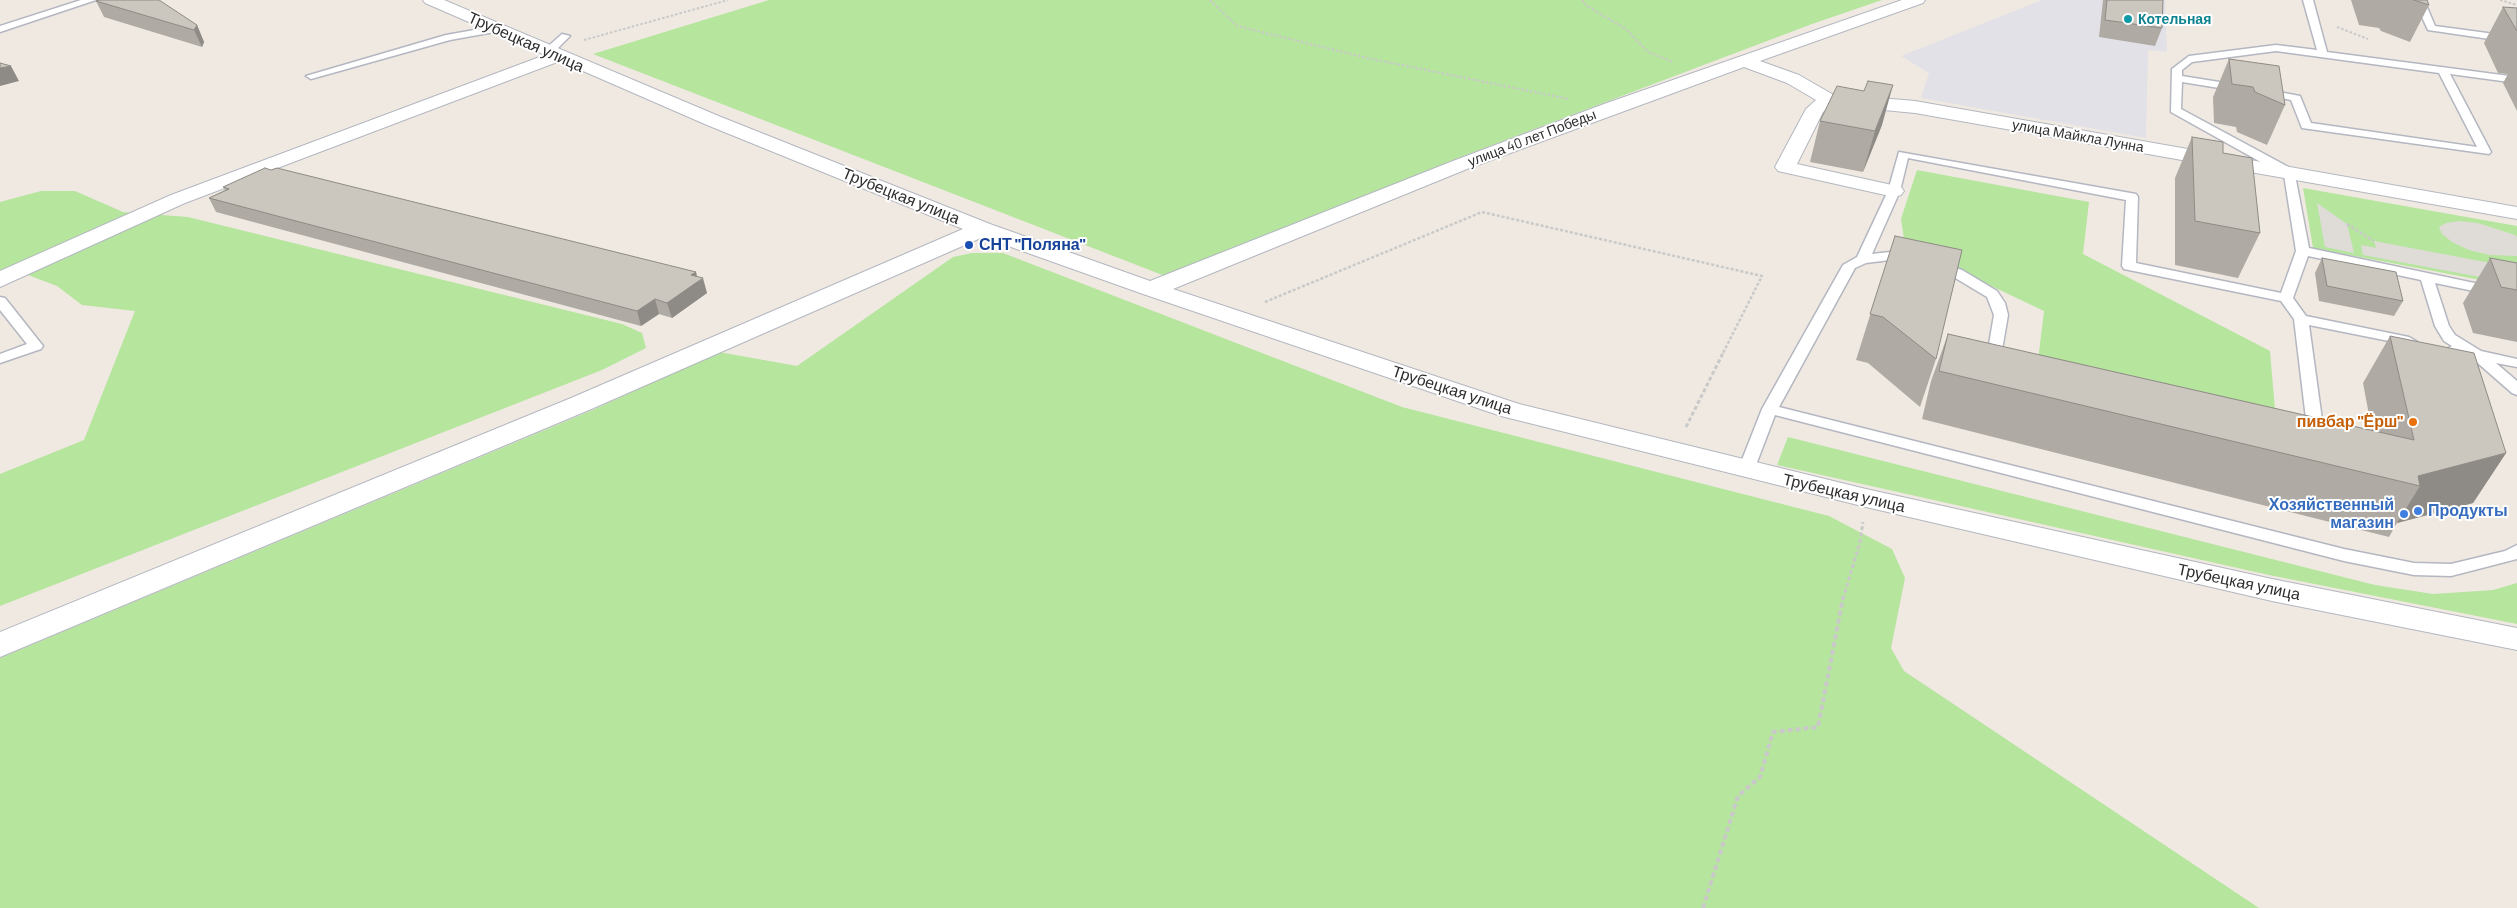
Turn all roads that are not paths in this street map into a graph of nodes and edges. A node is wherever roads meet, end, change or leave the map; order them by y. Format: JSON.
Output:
{"nodes":[{"id":1,"x":91,"y":0,"type":"edge"},
{"id":2,"x":431,"y":0,"type":"edge"},
{"id":3,"x":1917,"y":0,"type":"edge"},
{"id":4,"x":2308,"y":0,"type":"edge"},
{"id":5,"x":2419,"y":0,"type":"edge"},
{"id":6,"x":0,"y":29,"type":"edge"},
{"id":7,"x":497,"y":29,"type":"junction"},
{"id":8,"x":565,"y":36,"type":"dead end"},
{"id":9,"x":2517,"y":40,"type":"edge"},
{"id":10,"x":554,"y":54,"type":"junction"},
{"id":11,"x":2323,"y":54,"type":"junction"},
{"id":12,"x":1744,"y":61,"type":"junction"},
{"id":13,"x":2443,"y":70,"type":"junction"},
{"id":14,"x":311,"y":76,"type":"dead end"},
{"id":15,"x":2176,"y":78,"type":"junction"},
{"id":16,"x":2517,"y":80,"type":"edge"},
{"id":17,"x":1828,"y":99,"type":"junction"},
{"id":18,"x":2290,"y":173,"type":"junction"},
{"id":19,"x":1894,"y":190,"type":"junction"},
{"id":20,"x":2517,"y":213,"type":"edge"},
{"id":21,"x":982,"y":229,"type":"junction"},
{"id":22,"x":2304,"y":252,"type":"junction"},
{"id":23,"x":1863,"y":259,"type":"junction"},
{"id":24,"x":2427,"y":278,"type":"junction"},
{"id":25,"x":0,"y":280,"type":"edge"},
{"id":26,"x":1151,"y":289,"type":"junction"},
{"id":27,"x":2517,"y":296,"type":"edge"},
{"id":28,"x":2286,"y":298,"type":"junction"},
{"id":29,"x":0,"y":301,"type":"edge"},
{"id":30,"x":2301,"y":319,"type":"junction"},
{"id":31,"x":2477,"y":355,"type":"junction"},
{"id":32,"x":0,"y":359,"type":"edge"},
{"id":33,"x":2517,"y":363,"type":"edge"},
{"id":34,"x":2016,"y":374,"type":"edge"},
{"id":35,"x":2517,"y":390,"type":"edge"},
{"id":36,"x":1770,"y":409,"type":"junction"},
{"id":37,"x":2297,"y":444,"type":"edge"},
{"id":38,"x":1746,"y":470,"type":"junction"},
{"id":39,"x":2517,"y":551,"type":"edge"},
{"id":40,"x":2517,"y":639,"type":"edge"},
{"id":41,"x":0,"y":645,"type":"edge"}],
"edges":[{"from":1,"to":6,"type":"lane"},
{"from":2,"to":7,"type":"street","name":"Трубецкая улица"},
{"from":3,"to":12,"type":"street","name":"улица 40 лет Победы"},
{"from":4,"to":11,"type":"lane"},
{"from":5,"to":9,"type":"lane"},
{"from":7,"to":10,"type":"street","name":"Трубецкая улица"},
{"from":7,"to":14,"type":"lane"},
{"from":8,"to":10,"type":"lane"},
{"from":10,"to":21,"type":"street","name":"Трубецкая улица"},
{"from":10,"to":25,"type":"street"},
{"from":11,"to":13,"type":"lane"},
{"from":11,"to":15,"type":"lane"},
{"from":12,"to":17,"type":"street"},
{"from":12,"to":26,"type":"street","name":"улица 40 лет Победы"},
{"from":13,"to":15,"type":"lane"},
{"from":13,"to":16,"type":"lane"},
{"from":15,"to":18,"type":"lane"},
{"from":17,"to":18,"type":"street","name":"улица Майкла Лунна"},
{"from":17,"to":19,"type":"street"},
{"from":18,"to":20,"type":"street","name":"улица Майкла Лунна"},
{"from":18,"to":22,"type":"lane"},
{"from":19,"to":23,"type":"lane"},
{"from":19,"to":28,"type":"lane"},
{"from":21,"to":26,"type":"street","name":"Трубецкая улица"},
{"from":21,"to":41,"type":"street"},
{"from":22,"to":24,"type":"lane"},
{"from":22,"to":28,"type":"lane"},
{"from":23,"to":34,"type":"lane"},
{"from":23,"to":36,"type":"lane"},
{"from":24,"to":27,"type":"lane"},
{"from":24,"to":31,"type":"lane"},
{"from":26,"to":38,"type":"street","name":"Трубецкая улица"},
{"from":28,"to":30,"type":"lane"},
{"from":29,"to":32,"type":"lane"},
{"from":30,"to":31,"type":"lane"},
{"from":30,"to":37,"type":"lane"},
{"from":31,"to":33,"type":"lane"},
{"from":31,"to":35,"type":"lane"},
{"from":36,"to":38,"type":"lane"},
{"from":36,"to":39,"type":"lane"},
{"from":38,"to":40,"type":"street","name":"Трубецкая улица"}]}
